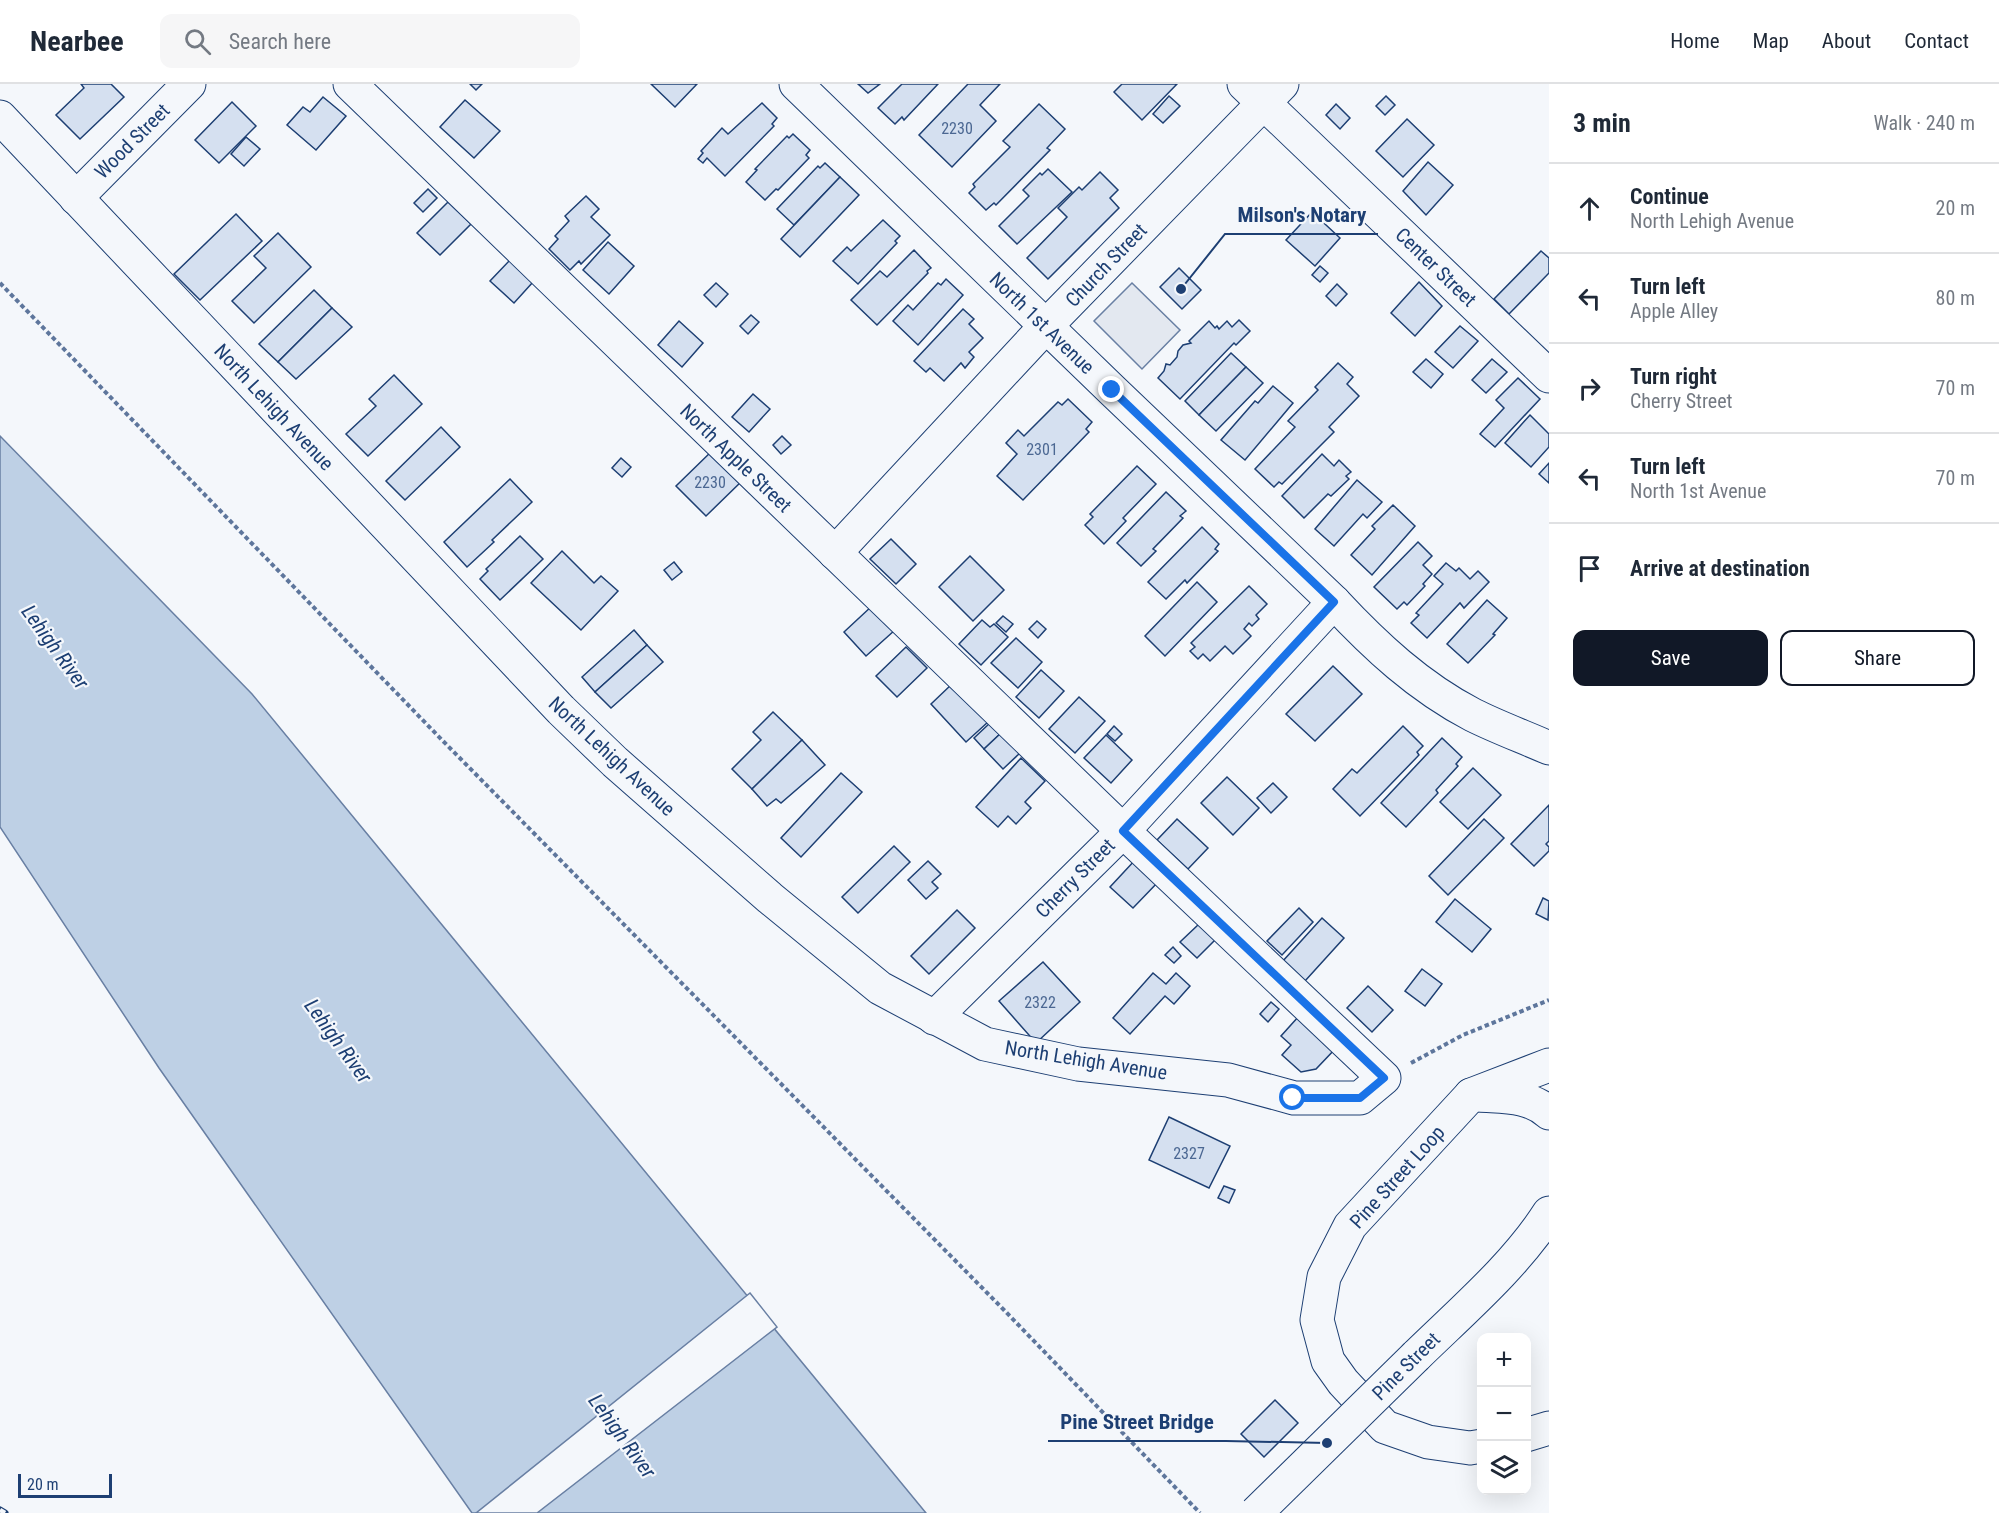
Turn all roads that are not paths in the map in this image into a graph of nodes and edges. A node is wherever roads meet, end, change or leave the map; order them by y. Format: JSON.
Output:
{"nodes":[{"id":1,"x":189,"y":84,"type":"edge"},
{"id":2,"x":350,"y":84,"type":"edge"},
{"id":3,"x":796,"y":84,"type":"edge"},
{"id":4,"x":1263,"y":90,"type":"edge"},
{"id":5,"x":0,"y":117,"type":"edge"},
{"id":6,"x":76,"y":198,"type":"junction"},
{"id":7,"x":1046,"y":326,"type":"junction"},
{"id":8,"x":1549,"y":376,"type":"edge"},
{"id":9,"x":834,"y":553,"type":"junction"},
{"id":10,"x":1334,"y":602,"type":"junction"},
{"id":11,"x":1549,"y":748,"type":"edge"},
{"id":12,"x":1123,"y":831,"type":"junction"},
{"id":13,"x":934,"y":1018,"type":"junction"},
{"id":14,"x":1549,"y":1065,"type":"edge"},
{"id":15,"x":1384,"y":1078,"type":"joint"},
{"id":16,"x":1471,"y":1095,"type":"junction"},
{"id":17,"x":1549,"y":1113,"type":"edge"},
{"id":18,"x":1545,"y":1224,"type":"edge"},
{"id":19,"x":1549,"y":1428,"type":"edge"},
{"id":20,"x":1531,"y":1434,"type":"edge"},
{"id":21,"x":1477,"y":1447,"type":"edge"},
{"id":22,"x":1256,"y":1513,"type":"edge"}],
"edges":[{"from":1,"to":6,"type":"street","name":"Wood Street"},
{"from":2,"to":9,"type":"street","name":"North Apple Street"},
{"from":3,"to":7,"type":"street","name":"North 1st Avenue"},
{"from":4,"to":7,"type":"street","name":"Church Street"},
{"from":4,"to":8,"type":"street","name":"Center Street"},
{"from":5,"to":6,"type":"street","name":"North Lehigh Avenue"},
{"from":6,"to":13,"type":"street","name":"North Lehigh Avenue"},
{"from":7,"to":9,"type":"street","name":"Church Street"},
{"from":7,"to":10,"type":"street","name":"North 1st Avenue"},
{"from":9,"to":12,"type":"street","name":"North Apple Street"},
{"from":10,"to":11,"type":"street","name":"North 1st Avenue"},
{"from":10,"to":12,"type":"street","name":"Cherry Street"},
{"from":12,"to":13,"type":"street","name":"Cherry Street"},
{"from":12,"to":15,"type":"street","name":"North Apple Street"},
{"from":13,"to":15,"type":"street","name":"North Lehigh Avenue"},
{"from":14,"to":16,"type":"street"},
{"from":16,"to":17,"type":"street"},
{"from":16,"to":21,"type":"street","name":"Pine Street Loop"},
{"from":18,"to":22,"type":"street","name":"Pine Street","bridge":true},
{"from":19,"to":20,"type":"street"}]}
